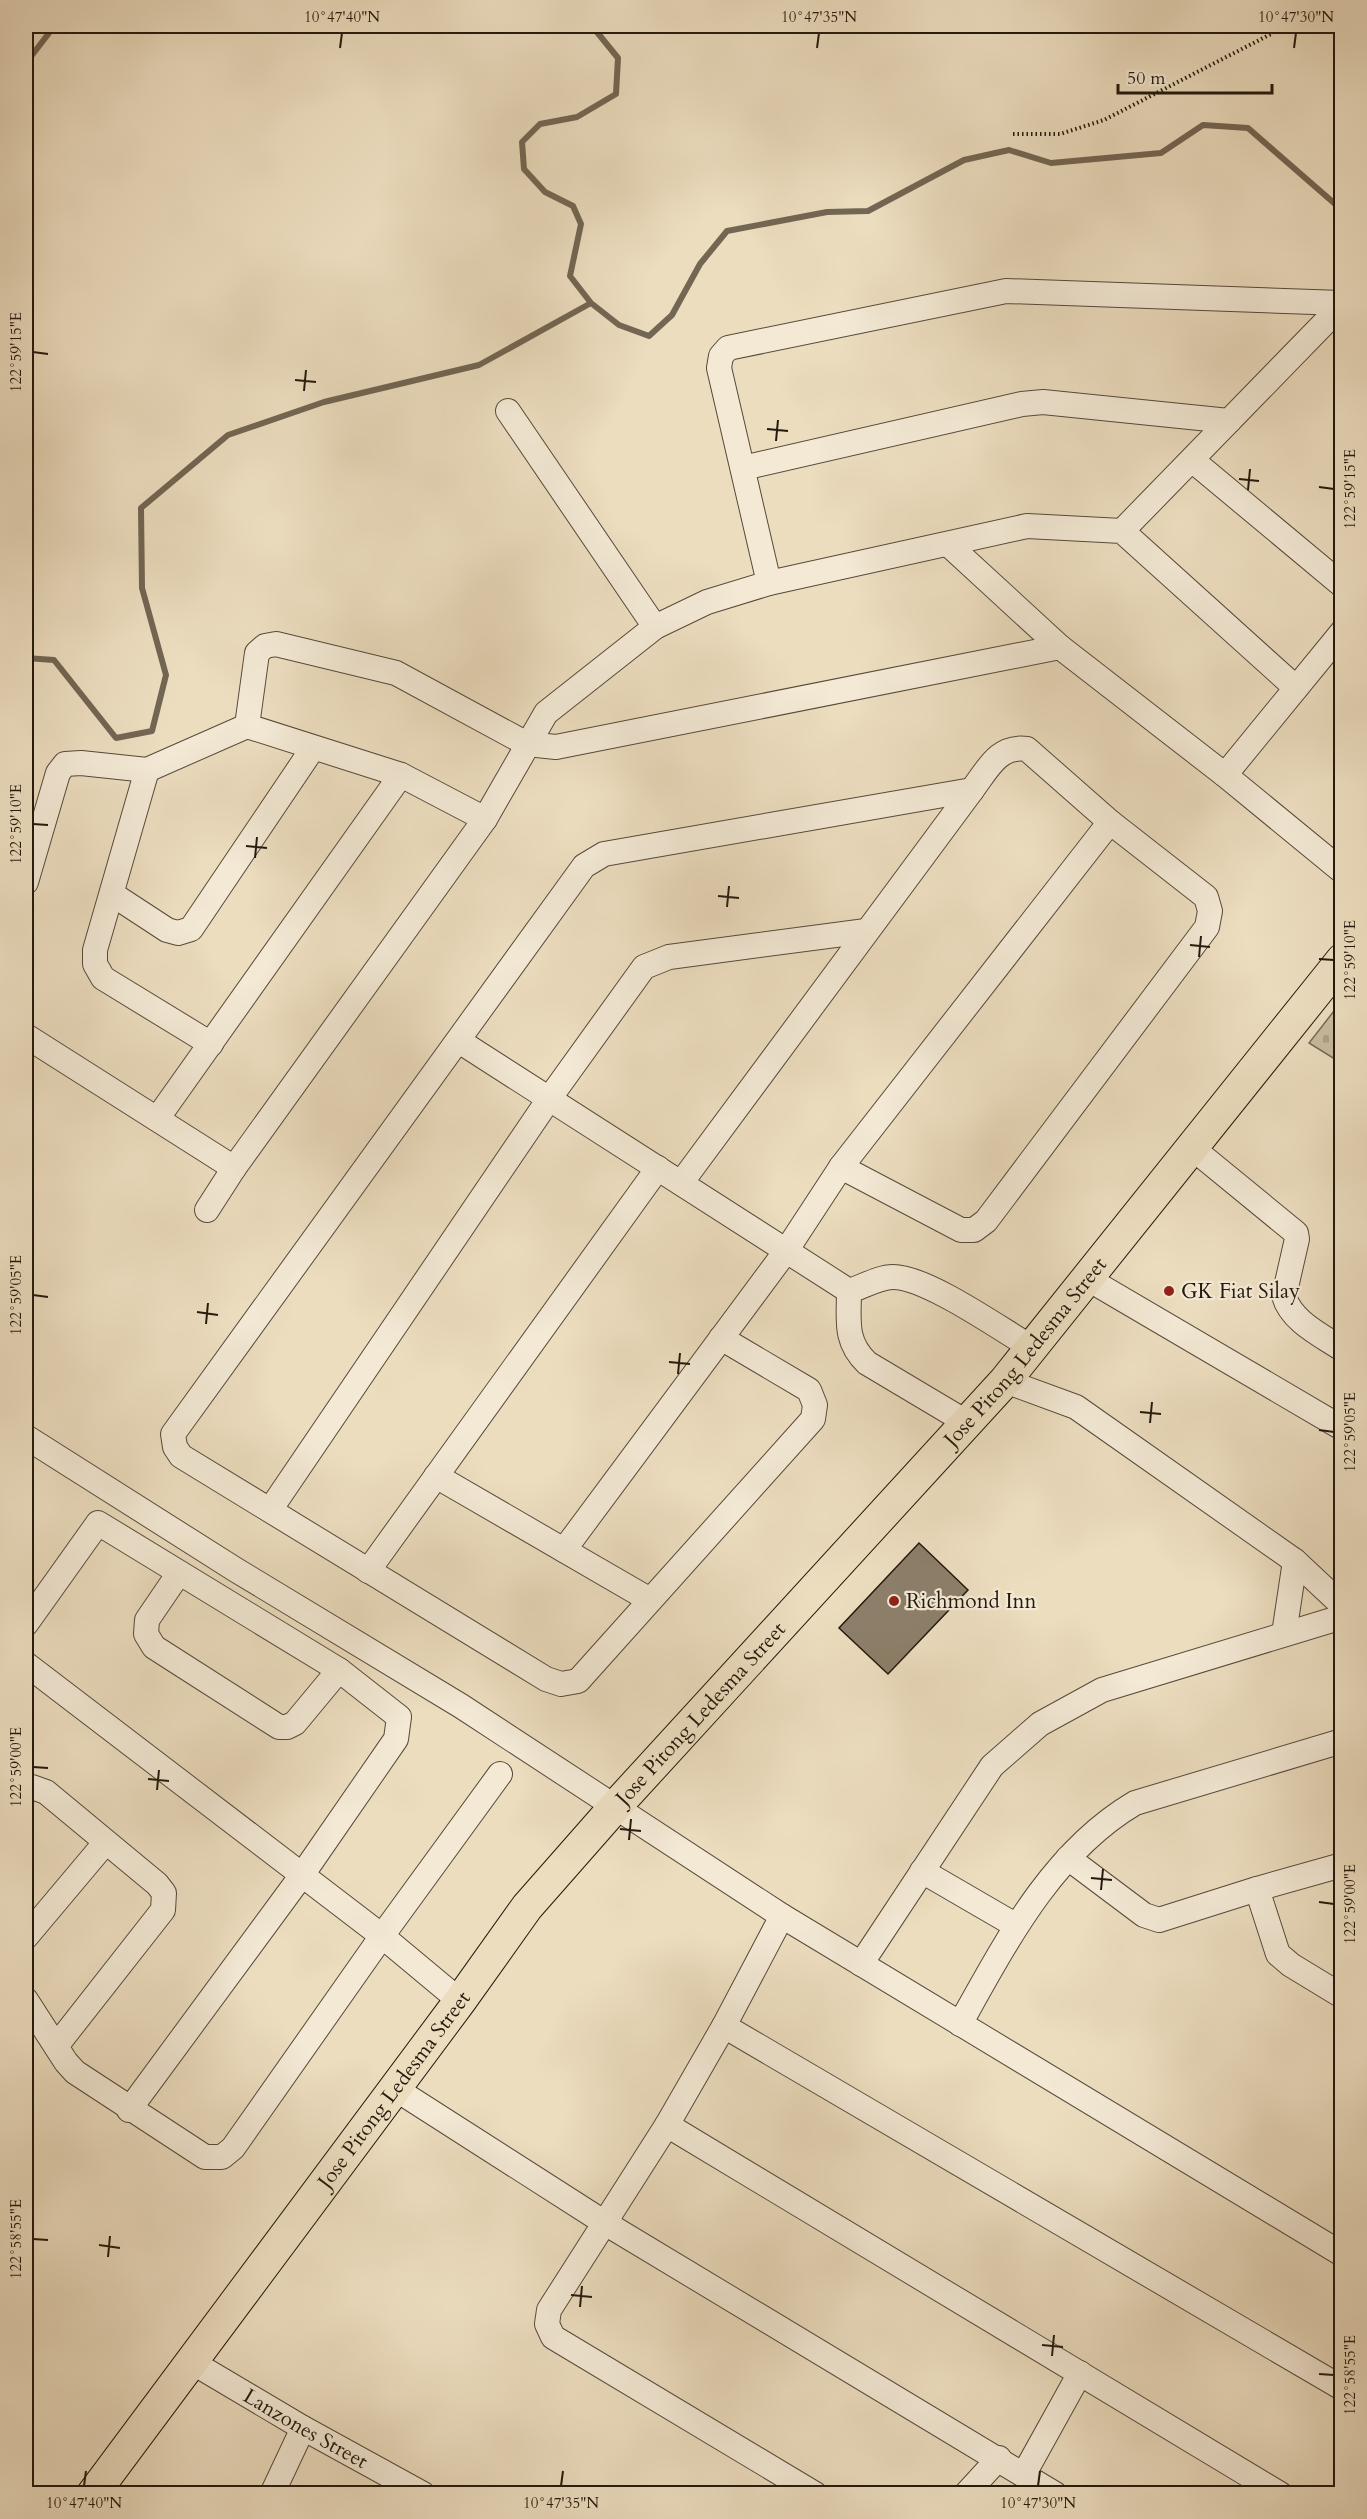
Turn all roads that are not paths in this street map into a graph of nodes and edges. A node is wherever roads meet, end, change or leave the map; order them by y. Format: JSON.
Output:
{"nodes":[{"id":1,"x":1341,"y":304,"type":"edge"},
{"id":2,"x":508,"y":411,"type":"dead end"},
{"id":3,"x":1228,"y":421,"type":"junction"},
{"id":4,"x":1192,"y":460,"type":"junction"},
{"id":5,"x":743,"y":468,"type":"junction"},
{"id":6,"x":1122,"y":531,"type":"junction"},
{"id":7,"x":949,"y":545,"type":"junction"},
{"id":8,"x":768,"y":583,"type":"junction"},
{"id":9,"x":1341,"y":585,"type":"edge"},
{"id":10,"x":655,"y":627,"type":"junction"},
{"id":11,"x":1341,"y":632,"type":"edge"},
{"id":12,"x":1060,"y":647,"type":"junction"},
{"id":13,"x":1296,"y":688,"type":"junction"},
{"id":14,"x":247,"y":726,"type":"junction"},
{"id":15,"x":527,"y":744,"type":"junction"},
{"id":16,"x":313,"y":748,"type":"junction"},
{"id":17,"x":147,"y":770,"type":"junction"},
{"id":18,"x":1225,"y":775,"type":"junction"},
{"id":19,"x":401,"y":776,"type":"junction"},
{"id":20,"x":972,"y":790,"type":"junction"},
{"id":21,"x":485,"y":819,"type":"junction"},
{"id":22,"x":1110,"y":822,"type":"junction"},
{"id":23,"x":1341,"y":871,"type":"edge"},
{"id":24,"x":26,"y":882,"type":"edge"},
{"id":25,"x":112,"y":894,"type":"junction"},
{"id":26,"x":866,"y":931,"type":"junction"},
{"id":27,"x":1341,"y":960,"type":"edge"},
{"id":28,"x":26,"y":1036,"type":"edge"},
{"id":29,"x":459,"y":1041,"type":"junction"},
{"id":30,"x":211,"y":1044,"type":"junction"},
{"id":31,"x":549,"y":1099,"type":"junction"},
{"id":32,"x":156,"y":1119,"type":"junction"},
{"id":33,"x":1191,"y":1147,"type":"junction"},
{"id":34,"x":842,"y":1167,"type":"junction"},
{"id":35,"x":234,"y":1168,"type":"junction"},
{"id":36,"x":658,"y":1168,"type":"junction"},
{"id":37,"x":681,"y":1183,"type":"junction"},
{"id":38,"x":207,"y":1210,"type":"dead end"},
{"id":39,"x":786,"y":1251,"type":"junction"},
{"id":40,"x":1088,"y":1278,"type":"junction"},
{"id":41,"x":849,"y":1291,"type":"junction"},
{"id":42,"x":722,"y":1338,"type":"junction"},
{"id":43,"x":1031,"y":1347,"type":"junction"},
{"id":44,"x":1341,"y":1349,"type":"edge"},
{"id":45,"x":1005,"y":1381,"type":"junction"},
{"id":46,"x":966,"y":1422,"type":"junction"},
{"id":47,"x":1341,"y":1428,"type":"edge"},
{"id":48,"x":26,"y":1437,"type":"edge"},
{"id":49,"x":436,"y":1476,"type":"junction"},
{"id":50,"x":118,"y":1496,"type":"junction"},
{"id":51,"x":270,"y":1510,"type":"junction"},
{"id":52,"x":98,"y":1523,"type":"junction"},
{"id":53,"x":564,"y":1550,"type":"junction"},
{"id":54,"x":1295,"y":1562,"type":"junction"},
{"id":55,"x":368,"y":1571,"type":"junction"},
{"id":56,"x":179,"y":1573,"type":"junction"},
{"id":57,"x":650,"y":1600,"type":"junction"},
{"id":58,"x":1341,"y":1605,"type":"edge"},
{"id":59,"x":1341,"y":1617,"type":"edge"},
{"id":60,"x":26,"y":1624,"type":"edge"},
{"id":61,"x":1284,"y":1634,"type":"junction"},
{"id":62,"x":26,"y":1664,"type":"edge"},
{"id":63,"x":339,"y":1670,"type":"junction"},
{"id":64,"x":1341,"y":1741,"type":"edge"},
{"id":65,"x":500,"y":1774,"type":"dead end"},
{"id":66,"x":26,"y":1787,"type":"edge"},
{"id":67,"x":614,"y":1808,"type":"junction"},
{"id":68,"x":105,"y":1843,"type":"junction"},
{"id":69,"x":1068,"y":1858,"type":"junction"},
{"id":70,"x":1341,"y":1865,"type":"edge"},
{"id":71,"x":922,"y":1871,"type":"junction"},
{"id":72,"x":302,"y":1875,"type":"junction"},
{"id":73,"x":1257,"y":1889,"type":"junction"},
{"id":74,"x":782,"y":1916,"type":"junction"},
{"id":75,"x":1015,"y":1925,"type":"junction"},
{"id":76,"x":382,"y":1936,"type":"junction"},
{"id":77,"x":26,"y":1937,"type":"edge"},
{"id":78,"x":861,"y":1964,"type":"junction"},
{"id":79,"x":1341,"y":1996,"type":"edge"},
{"id":80,"x":26,"y":2000,"type":"edge"},
{"id":81,"x":460,"y":2001,"type":"junction"},
{"id":82,"x":960,"y":2024,"type":"junction"},
{"id":83,"x":724,"y":2026,"type":"junction"},
{"id":84,"x":57,"y":2045,"type":"junction"},
{"id":85,"x":394,"y":2088,"type":"junction"},
{"id":86,"x":129,"y":2110,"type":"junction"},
{"id":87,"x":667,"y":2125,"type":"junction"},
{"id":88,"x":605,"y":2223,"type":"junction"},
{"id":89,"x":1341,"y":2254,"type":"edge"},
{"id":90,"x":190,"y":2361,"type":"junction"},
{"id":91,"x":1080,"y":2373,"type":"junction"},
{"id":92,"x":1341,"y":2388,"type":"edge"},
{"id":93,"x":303,"y":2428,"type":"junction"},
{"id":94,"x":999,"y":2458,"type":"junction"},
{"id":95,"x":1024,"y":2474,"type":"junction"},
{"id":96,"x":93,"y":2493,"type":"edge"},
{"id":97,"x":272,"y":2493,"type":"edge"},
{"id":98,"x":423,"y":2493,"type":"edge"},
{"id":99,"x":816,"y":2493,"type":"edge"},
{"id":100,"x":966,"y":2493,"type":"edge"},
{"id":101,"x":1055,"y":2493,"type":"edge"},
{"id":102,"x":1280,"y":2493,"type":"edge"}],
"edges":[{"from":1,"to":3,"type":"street"},
{"from":1,"to":5,"type":"street"},
{"from":2,"to":10,"type":"street"},
{"from":3,"to":4,"type":"street"},
{"from":3,"to":5,"type":"street"},
{"from":4,"to":6,"type":"street"},
{"from":4,"to":9,"type":"street"},
{"from":5,"to":8,"type":"street"},
{"from":6,"to":7,"type":"street"},
{"from":6,"to":13,"type":"street"},
{"from":7,"to":8,"type":"street"},
{"from":7,"to":12,"type":"street"},
{"from":8,"to":10,"type":"street"},
{"from":10,"to":15,"type":"street"},
{"from":11,"to":13,"type":"street"},
{"from":12,"to":15,"type":"street"},
{"from":12,"to":18,"type":"street"},
{"from":13,"to":18,"type":"street"},
{"from":14,"to":15,"type":"street"},
{"from":14,"to":16,"type":"street"},
{"from":14,"to":17,"type":"street"},
{"from":15,"to":21,"type":"street"},
{"from":16,"to":19,"type":"street"},
{"from":16,"to":25,"type":"street"},
{"from":17,"to":24,"type":"street"},
{"from":17,"to":25,"type":"street"},
{"from":18,"to":23,"type":"street"},
{"from":19,"to":21,"type":"street"},
{"from":19,"to":30,"type":"street"},
{"from":20,"to":22,"type":"street"},
{"from":20,"to":26,"type":"street"},
{"from":20,"to":29,"type":"street"},
{"from":21,"to":35,"type":"street"},
{"from":22,"to":34,"type":"street"},
{"from":22,"to":34,"type":"street"},
{"from":25,"to":30,"type":"street"},
{"from":26,"to":31,"type":"street"},
{"from":26,"to":37,"type":"street"},
{"from":27,"to":33,"type":"main road","name":"Jose Pitong Ledesma Street"},
{"from":28,"to":32,"type":"street"},
{"from":29,"to":31,"type":"street"},
{"from":29,"to":51,"type":"street"},
{"from":30,"to":32,"type":"street"},
{"from":31,"to":36,"type":"street"},
{"from":31,"to":51,"type":"street"},
{"from":32,"to":35,"type":"street"},
{"from":33,"to":40,"type":"main road","name":"Jose Pitong Ledesma Street"},
{"from":33,"to":44,"type":"street"},
{"from":34,"to":39,"type":"street"},
{"from":35,"to":38,"type":"street"},
{"from":36,"to":37,"type":"street"},
{"from":36,"to":49,"type":"street"},
{"from":37,"to":39,"type":"street"},
{"from":39,"to":41,"type":"street"},
{"from":39,"to":42,"type":"street"},
{"from":40,"to":43,"type":"main road","name":"Jose Pitong Ledesma Street"},
{"from":40,"to":47,"type":"street"},
{"from":41,"to":43,"type":"street"},
{"from":41,"to":46,"type":"street"},
{"from":42,"to":53,"type":"street"},
{"from":42,"to":57,"type":"street"},
{"from":43,"to":45,"type":"main road","name":"Jose Pitong Ledesma Street"},
{"from":45,"to":46,"type":"main road","name":"Jose Pitong Ledesma Street"},
{"from":45,"to":54,"type":"street"},
{"from":46,"to":67,"type":"main road","name":"Jose Pitong Ledesma Street"},
{"from":48,"to":50,"type":"street"},
{"from":49,"to":53,"type":"street"},
{"from":49,"to":55,"type":"street"},
{"from":50,"to":52,"type":"street"},
{"from":50,"to":67,"type":"street"},
{"from":51,"to":55,"type":"street"},
{"from":52,"to":56,"type":"street"},
{"from":52,"to":60,"type":"street"},
{"from":53,"to":57,"type":"street"},
{"from":54,"to":58,"type":"street"},
{"from":54,"to":61,"type":"street"},
{"from":55,"to":57,"type":"street"},
{"from":56,"to":63,"type":"street"},
{"from":56,"to":63,"type":"street"},
{"from":59,"to":61,"type":"street"},
{"from":61,"to":71,"type":"street"},
{"from":62,"to":72,"type":"street"},
{"from":63,"to":72,"type":"street"},
{"from":64,"to":69,"type":"street"},
{"from":65,"to":76,"type":"street"},
{"from":66,"to":68,"type":"street"},
{"from":67,"to":74,"type":"street"},
{"from":67,"to":81,"type":"main road","name":"Jose Pitong Ledesma Street"},
{"from":68,"to":77,"type":"street"},
{"from":68,"to":84,"type":"street"},
{"from":69,"to":73,"type":"street"},
{"from":69,"to":75,"type":"street"},
{"from":70,"to":73,"type":"street"},
{"from":71,"to":75,"type":"street"},
{"from":71,"to":78,"type":"street"},
{"from":72,"to":76,"type":"street"},
{"from":72,"to":86,"type":"street"},
{"from":73,"to":79,"type":"street"},
{"from":74,"to":78,"type":"street"},
{"from":74,"to":83,"type":"street"},
{"from":75,"to":82,"type":"street"},
{"from":76,"to":81,"type":"street"},
{"from":76,"to":86,"type":"street"},
{"from":78,"to":82,"type":"street"},
{"from":80,"to":84,"type":"street"},
{"from":81,"to":85,"type":"main road","name":"Jose Pitong Ledesma Street"},
{"from":82,"to":89,"type":"street"},
{"from":83,"to":87,"type":"street"},
{"from":83,"to":92,"type":"street"},
{"from":84,"to":86,"type":"street"},
{"from":85,"to":88,"type":"street"},
{"from":85,"to":90,"type":"main road","name":"Jose Pitong Ledesma Street"},
{"from":87,"to":88,"type":"street"},
{"from":87,"to":91,"type":"street"},
{"from":88,"to":94,"type":"street"},
{"from":88,"to":99,"type":"street"},
{"from":90,"to":93,"type":"street","name":"Lanzones Street"},
{"from":90,"to":96,"type":"main road","name":"Jose Pitong Ledesma Street"},
{"from":91,"to":95,"type":"street"},
{"from":91,"to":102,"type":"street"},
{"from":93,"to":97,"type":"street"},
{"from":93,"to":98,"type":"street","name":"Lanzones Street"},
{"from":94,"to":95,"type":"street"},
{"from":94,"to":100,"type":"street"},
{"from":95,"to":101,"type":"street"}]}
